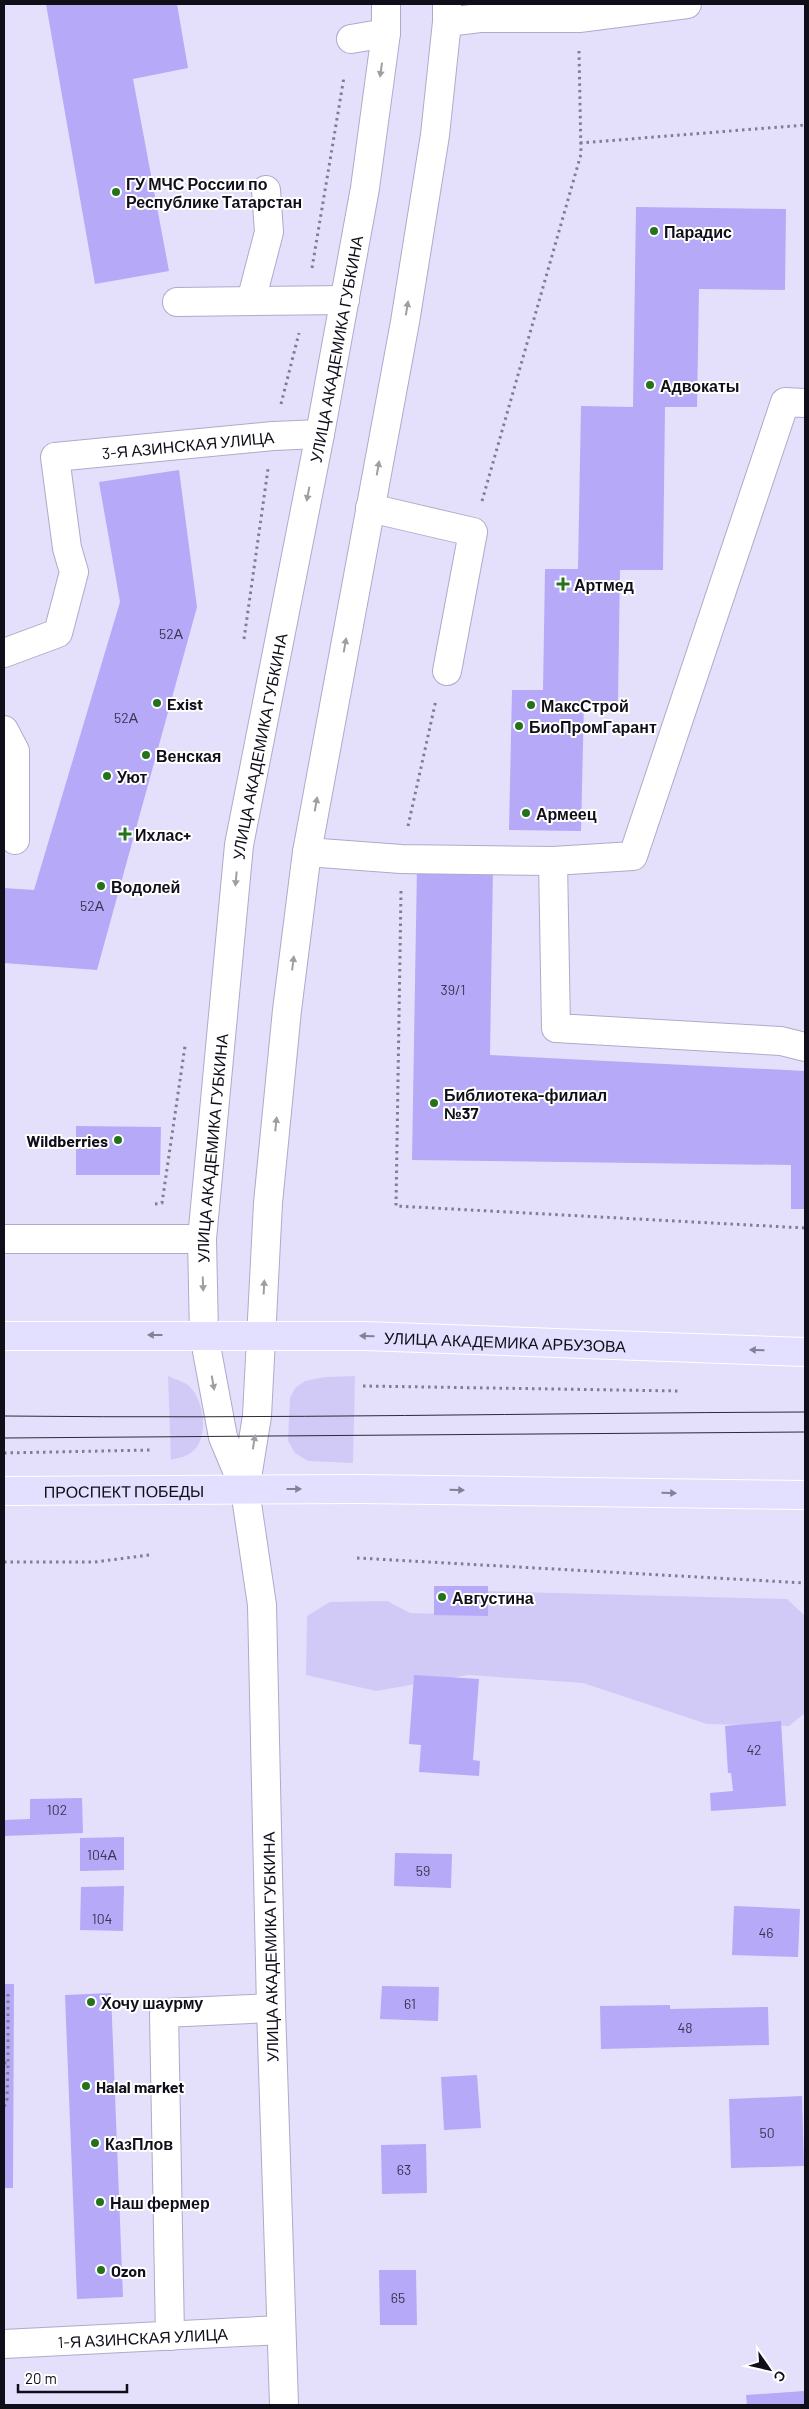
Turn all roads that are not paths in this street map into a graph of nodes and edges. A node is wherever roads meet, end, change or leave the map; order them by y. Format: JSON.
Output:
{"nodes":[{"id":1,"x":386,"y":4,"type":"edge"},
{"id":2,"x":687,"y":4,"type":"edge"},
{"id":3,"x":447,"y":13,"type":"edge"},
{"id":4,"x":386,"y":32,"type":"junction"},
{"id":5,"x":351,"y":39,"type":"dead end"},
{"id":6,"x":266,"y":190,"type":"dead end"},
{"id":7,"x":345,"y":300,"type":"junction"},
{"id":8,"x":251,"y":301,"type":"junction"},
{"id":9,"x":176,"y":302,"type":"dead end"},
{"id":10,"x":805,"y":403,"type":"edge"},
{"id":11,"x":320,"y":434,"type":"junction"},
{"id":12,"x":370,"y":508,"type":"junction"},
{"id":13,"x":4,"y":653,"type":"edge"},
{"id":14,"x":447,"y":671,"type":"dead end"},
{"id":15,"x":4,"y":730,"type":"edge"},
{"id":16,"x":15,"y":840,"type":"dead end"},
{"id":17,"x":307,"y":852,"type":"junction"},
{"id":18,"x":553,"y":861,"type":"junction"},
{"id":19,"x":805,"y":1048,"type":"edge"},
{"id":20,"x":4,"y":1239,"type":"edge"},
{"id":21,"x":202,"y":1240,"type":"junction"},
{"id":22,"x":204,"y":1335,"type":"junction"},
{"id":23,"x":262,"y":1335,"type":"junction"},
{"id":24,"x":4,"y":1336,"type":"edge"},
{"id":25,"x":805,"y":1352,"type":"edge"},
{"id":26,"x":245,"y":1490,"type":"junction"},
{"id":27,"x":4,"y":1491,"type":"edge"},
{"id":28,"x":805,"y":1495,"type":"edge"},
{"id":29,"x":271,"y":2008,"type":"junction"},
{"id":30,"x":281,"y":2330,"type":"junction"},
{"id":31,"x":170,"y":2336,"type":"junction"},
{"id":32,"x":4,"y":2344,"type":"edge"},
{"id":33,"x":284,"y":2405,"type":"edge"}],
"edges":[{"from":1,"to":4,"type":"street","name":"УЛИЦА АКАДЕМИКА ГУБКИНА"},
{"from":2,"to":3,"type":"street"},
{"from":12,"to":3,"type":"street","name":"УЛИЦА АКАДЕМИКА ГУБКИНА","one_way":true},
{"from":4,"to":5,"type":"street"},
{"from":4,"to":7,"type":"street","name":"УЛИЦА АКАДЕМИКА ГУБКИНА","one_way":true},
{"from":6,"to":8,"type":"street"},
{"from":7,"to":8,"type":"street"},
{"from":7,"to":11,"type":"street","name":"УЛИЦА АКАДЕМИКА ГУБКИНА"},
{"from":8,"to":9,"type":"street"},
{"from":10,"to":18,"type":"street"},
{"from":11,"to":13,"type":"street","name":"3-Я АЗИНСКАЯ УЛИЦА"},
{"from":11,"to":21,"type":"street","name":"УЛИЦА АКАДЕМИКА ГУБКИНА","one_way":true},
{"from":12,"to":14,"type":"street"},
{"from":17,"to":12,"type":"street","name":"УЛИЦА АКАДЕМИКА ГУБКИНА","one_way":true},
{"from":15,"to":16,"type":"street"},
{"from":17,"to":18,"type":"street"},
{"from":23,"to":17,"type":"street","name":"УЛИЦА АКАДЕМИКА ГУБКИНА","one_way":true},
{"from":18,"to":19,"type":"street"},
{"from":20,"to":21,"type":"street"},
{"from":21,"to":22,"type":"street","name":"УЛИЦА АКАДЕМИКА ГУБКИНА","one_way":true},
{"from":22,"to":23,"type":"main road","name":"УЛИЦА АКАДЕМИКА АРБУЗОВА"},
{"from":22,"to":24,"type":"main road","one_way":true},
{"from":22,"to":26,"type":"street","name":"УЛИЦА АКАДЕМИКА ГУБКИНА","one_way":true},
{"from":25,"to":23,"type":"main road","name":"УЛИЦА АКАДЕМИКА АРБУЗОВА","one_way":true},
{"from":26,"to":23,"type":"street","name":"УЛИЦА АКАДЕМИКА ГУБКИНА","one_way":true},
{"from":26,"to":27,"type":"main road","name":"ПРОСПЕКТ ПОБЕДЫ"},
{"from":26,"to":28,"type":"main road","one_way":true},
{"from":26,"to":29,"type":"street","name":"УЛИЦА АКАДЕМИКА ГУБКИНА"},
{"from":29,"to":30,"type":"street","name":"УЛИЦА АКАДЕМИКА ГУБКИНА"},
{"from":29,"to":31,"type":"street"},
{"from":30,"to":31,"type":"street","name":"1-Я АЗИНСКАЯ УЛИЦА"},
{"from":30,"to":33,"type":"street","name":"УЛИЦА АКАДЕМИКА ГУБКИНА"},
{"from":31,"to":32,"type":"street","name":"1-Я АЗИНСКАЯ УЛИЦА"}]}
